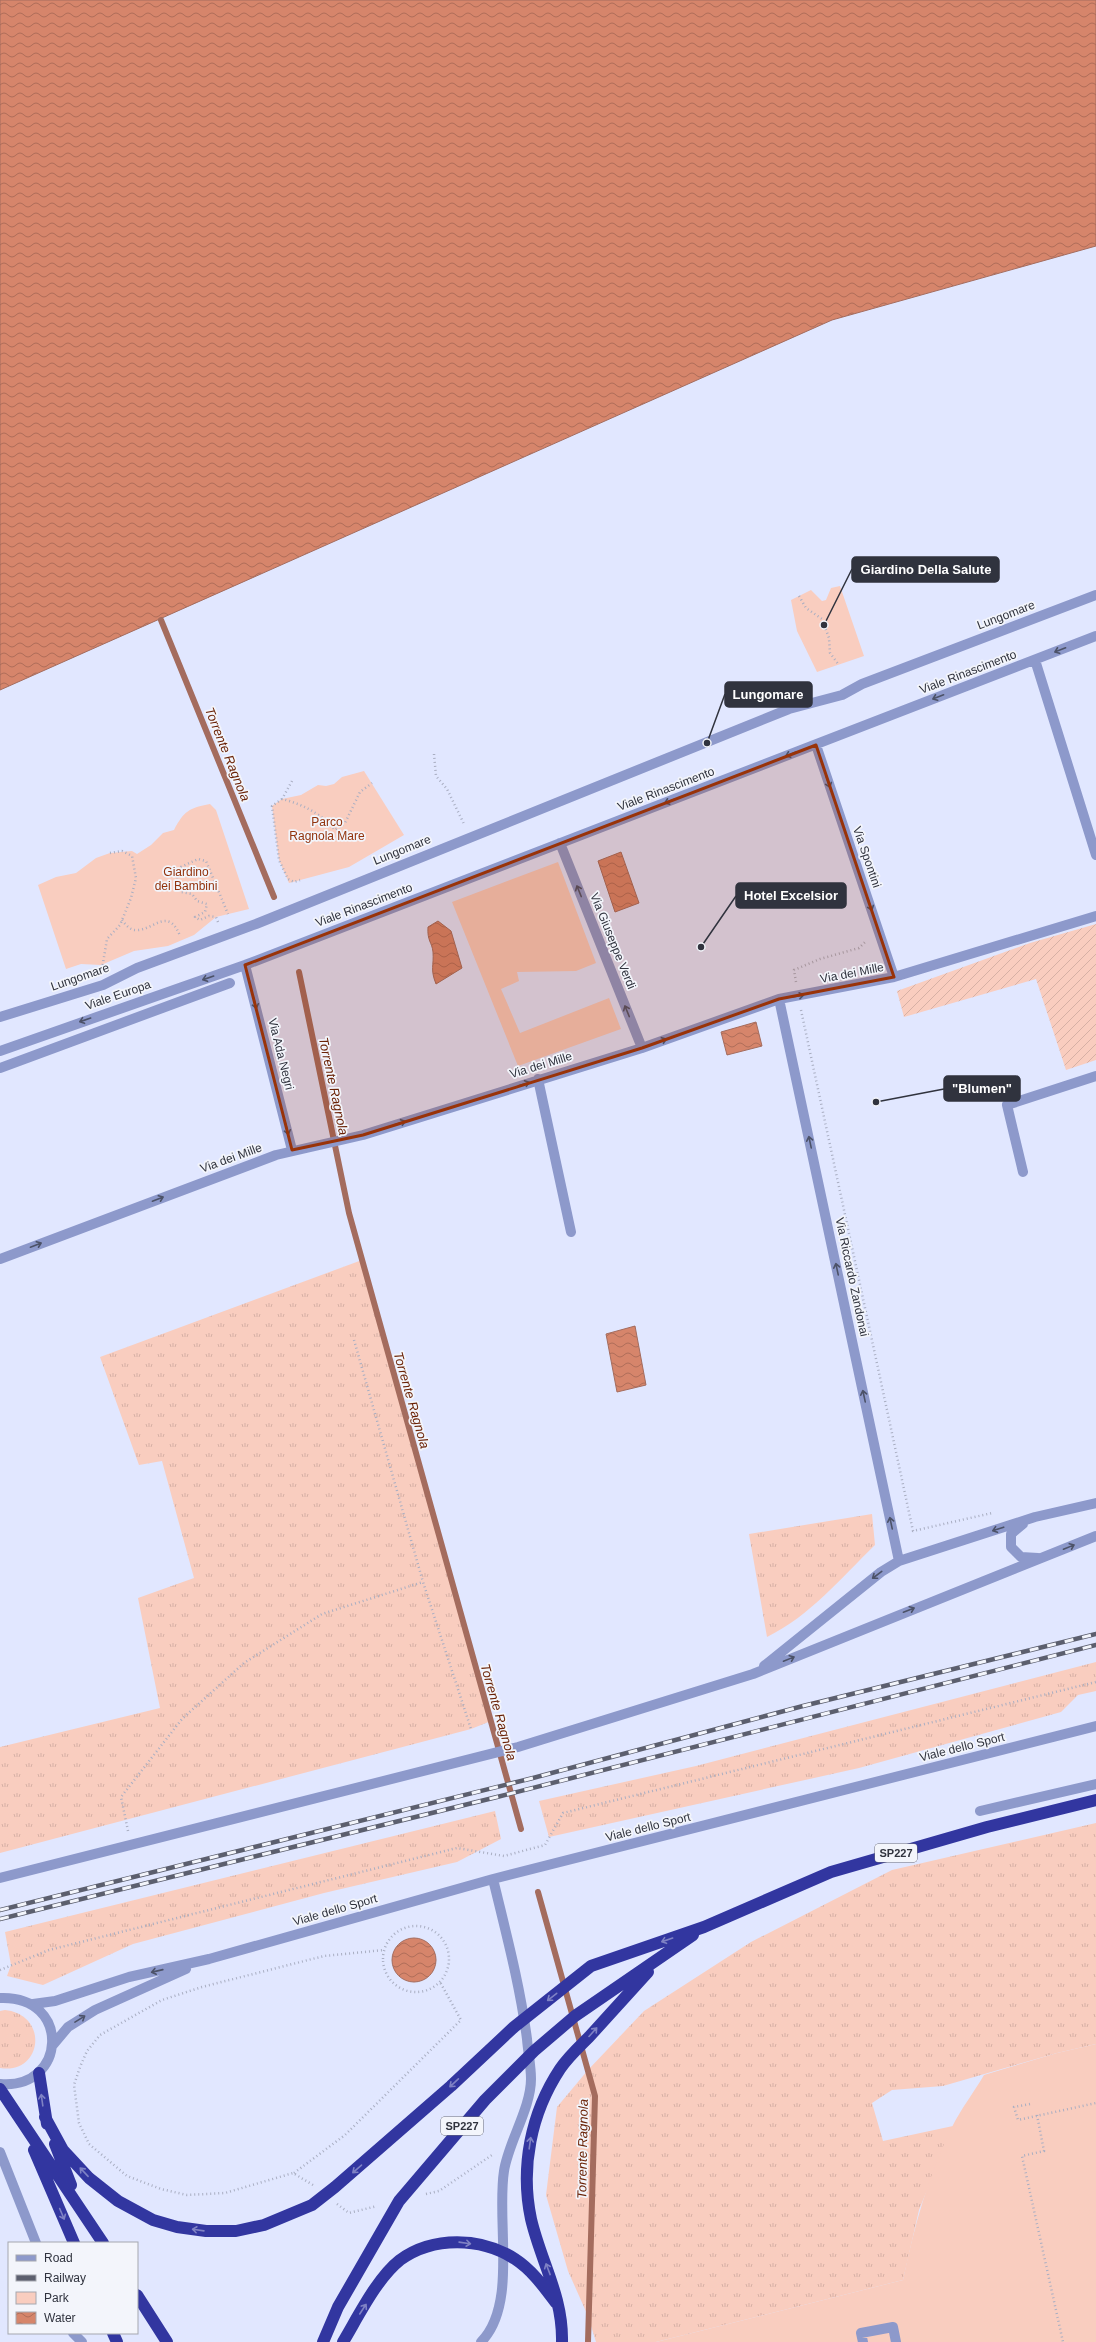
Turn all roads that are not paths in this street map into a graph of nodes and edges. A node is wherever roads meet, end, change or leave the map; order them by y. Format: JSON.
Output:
{"nodes":[{"id":1,"x":1096,"y":595,"type":"edge"},
{"id":2,"x":1096,"y":636,"type":"edge"},
{"id":3,"x":1035,"y":660,"type":"junction"},
{"id":4,"x":816,"y":745,"type":"junction"},
{"id":5,"x":560,"y":843,"type":"junction"},
{"id":6,"x":1096,"y":855,"type":"edge"},
{"id":7,"x":1096,"y":916,"type":"edge"},
{"id":8,"x":245,"y":965,"type":"junction"},
{"id":9,"x":894,"y":977,"type":"junction"},
{"id":10,"x":230,"y":983,"type":"dead end"},
{"id":11,"x":779,"y":999,"type":"junction"},
{"id":12,"x":0,"y":1017,"type":"edge"},
{"id":13,"x":642,"y":1048,"type":"junction"},
{"id":14,"x":0,"y":1051,"type":"edge"},
{"id":15,"x":0,"y":1068,"type":"edge"},
{"id":16,"x":1096,"y":1076,"type":"edge"},
{"id":17,"x":538,"y":1079,"type":"junction"},
{"id":18,"x":292,"y":1150,"type":"junction"},
{"id":19,"x":1024,"y":1172,"type":"dead end"},
{"id":20,"x":571,"y":1232,"type":"dead end"},
{"id":21,"x":0,"y":1258,"type":"edge"},
{"id":22,"x":1096,"y":1503,"type":"edge"},
{"id":23,"x":1035,"y":1517,"type":"junction"},
{"id":24,"x":1096,"y":1536,"type":"edge"},
{"id":25,"x":1043,"y":1558,"type":"junction"},
{"id":26,"x":900,"y":1561,"type":"junction"},
{"id":27,"x":753,"y":1674,"type":"junction"},
{"id":28,"x":1096,"y":1726,"type":"edge"},
{"id":29,"x":1096,"y":1784,"type":"edge"},
{"id":30,"x":1096,"y":1800,"type":"edge"},
{"id":31,"x":980,"y":1811,"type":"dead end"},
{"id":32,"x":0,"y":1878,"type":"edge"},
{"id":33,"x":493,"y":1879,"type":"junction"},
{"id":34,"x":704,"y":1927,"type":"junction"},
{"id":35,"x":209,"y":1959,"type":"junction"},
{"id":36,"x":659,"y":1960,"type":"junction"},
{"id":37,"x":0,"y":1998,"type":"edge"},
{"id":38,"x":33,"y":2004,"type":"junction"},
{"id":39,"x":52,"y":2046,"type":"junction"},
{"id":40,"x":39,"y":2073,"type":"junction"},
{"id":41,"x":0,"y":2084,"type":"edge"},
{"id":42,"x":0,"y":2089,"type":"edge"},
{"id":43,"x":45,"y":2117,"type":"junction"},
{"id":44,"x":24,"y":2127,"type":"junction"},
{"id":45,"x":0,"y":2152,"type":"edge"},
{"id":46,"x":78,"y":2203,"type":"junction"},
{"id":47,"x":36,"y":2242,"type":"edge"},
{"id":48,"x":74,"y":2242,"type":"edge"},
{"id":49,"x":103,"y":2242,"type":"edge"},
{"id":50,"x":138,"y":2297,"type":"edge"},
{"id":51,"x":559,"y":2307,"type":"junction"},
{"id":52,"x":74,"y":2334,"type":"edge"},
{"id":53,"x":82,"y":2342,"type":"edge"},
{"id":54,"x":167,"y":2342,"type":"edge"},
{"id":55,"x":322,"y":2342,"type":"edge"},
{"id":56,"x":343,"y":2342,"type":"edge"},
{"id":57,"x":482,"y":2342,"type":"edge"},
{"id":58,"x":562,"y":2342,"type":"edge"},
{"id":59,"x":863,"y":2342,"type":"edge"},
{"id":60,"x":896,"y":2342,"type":"edge"}],
"edges":[{"from":1,"to":12,"type":"street","name":"Lungomare"},
{"from":2,"to":3,"type":"street","name":"Viale Rinascimento","one_way":true},
{"from":3,"to":4,"type":"street","name":"Viale Rinascimento","one_way":true},
{"from":3,"to":6,"type":"street"},
{"from":4,"to":5,"type":"street","name":"Viale Rinascimento","one_way":true},
{"from":4,"to":9,"type":"street","name":"Via Spontini","one_way":true},
{"from":5,"to":8,"type":"street","name":"Viale Rinascimento"},
{"from":13,"to":5,"type":"street","name":"Via Giuseppe Verdi","one_way":true},
{"from":7,"to":9,"type":"street","name":"Via dei Mille"},
{"from":8,"to":14,"type":"street","name":"Viale Europa","one_way":true},
{"from":8,"to":18,"type":"street","name":"Via Ada Negri","one_way":true},
{"from":11,"to":9,"type":"street","name":"Via dei Mille","one_way":true},
{"from":10,"to":15,"type":"street"},
{"from":13,"to":11,"type":"street","name":"Via dei Mille","one_way":true},
{"from":26,"to":11,"type":"street","name":"Via Riccardo Zandonai","one_way":true},
{"from":13,"to":17,"type":"street","name":"Via dei Mille"},
{"from":16,"to":19,"type":"street"},
{"from":18,"to":17,"type":"street","name":"Via dei Mille","one_way":true},
{"from":17,"to":20,"type":"street"},
{"from":21,"to":18,"type":"street","name":"Via dei Mille","one_way":true},
{"from":22,"to":23,"type":"street"},
{"from":23,"to":25,"type":"street"},
{"from":23,"to":26,"type":"street","one_way":true},
{"from":25,"to":24,"type":"street","one_way":true},
{"from":27,"to":25,"type":"street","one_way":true},
{"from":26,"to":27,"type":"street","one_way":true},
{"from":27,"to":32,"type":"street"},
{"from":28,"to":33,"type":"street","name":"Viale dello Sport"},
{"from":29,"to":31,"type":"street"},
{"from":30,"to":34,"type":"highway","number":"SP227"},
{"from":33,"to":35,"type":"street","name":"Viale dello Sport"},
{"from":33,"to":57,"type":"street"},
{"from":34,"to":36,"type":"highway","number":"SP227"},
{"from":34,"to":43,"type":"highway","one_way":true},
{"from":35,"to":38,"type":"street","name":"Viale dello Sport","one_way":true},
{"from":39,"to":35,"type":"street","name":"Viale dello Sport","one_way":true},
{"from":51,"to":36,"type":"highway","one_way":true},
{"from":36,"to":55,"type":"highway","number":"SP227"},
{"from":37,"to":38,"type":"street"},
{"from":38,"to":39,"type":"street"},
{"from":39,"to":40,"type":"street"},
{"from":40,"to":41,"type":"street"},
{"from":43,"to":40,"type":"highway","one_way":true},
{"from":42,"to":44,"type":"highway"},
{"from":43,"to":46,"type":"highway"},
{"from":44,"to":46,"type":"highway"},
{"from":44,"to":48,"type":"highway","one_way":true},
{"from":45,"to":47,"type":"street"},
{"from":46,"to":49,"type":"highway"},
{"from":50,"to":54,"type":"highway"},
{"from":56,"to":51,"type":"highway","one_way":true},
{"from":51,"to":58,"type":"highway"},
{"from":52,"to":53,"type":"street"},
{"from":59,"to":60,"type":"street"}]}
